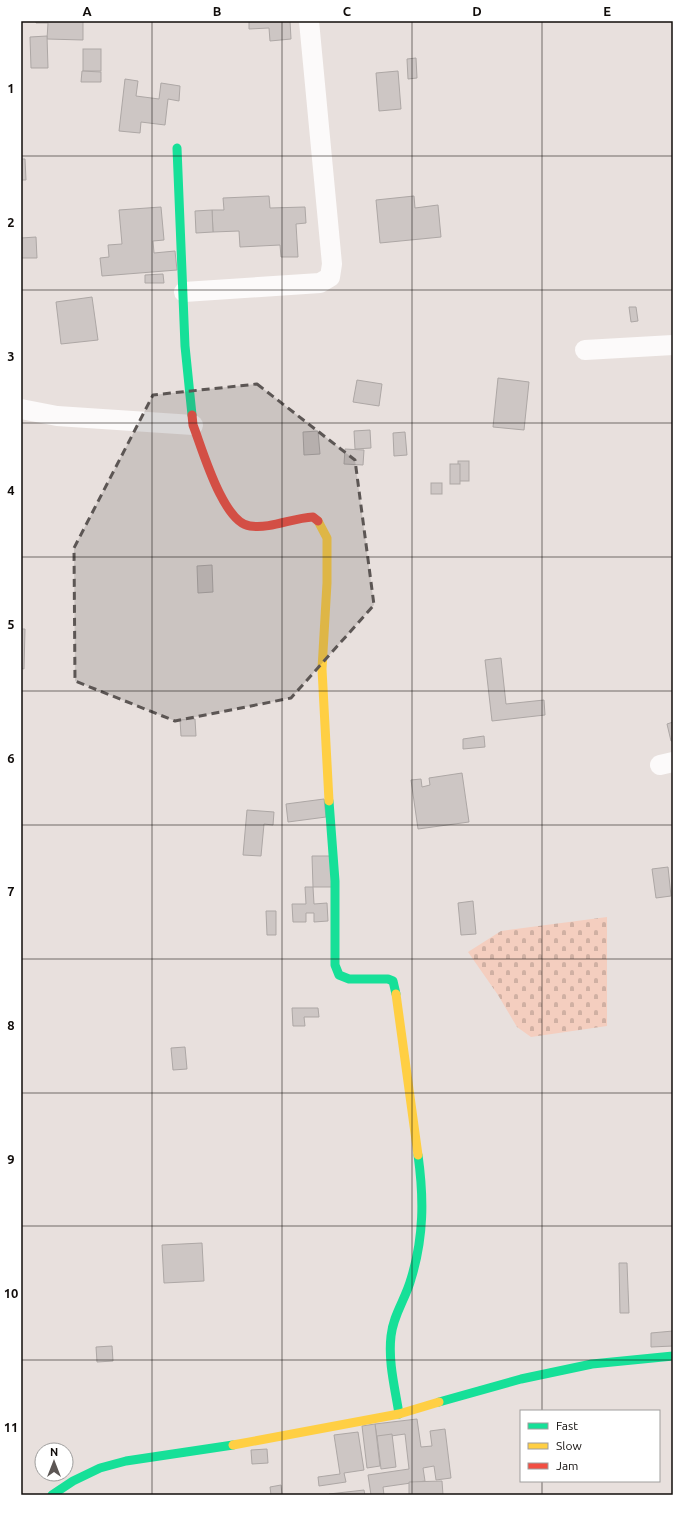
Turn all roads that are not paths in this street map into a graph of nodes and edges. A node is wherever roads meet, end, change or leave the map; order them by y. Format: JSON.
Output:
{"nodes":[{"id":1,"x":309,"y":21,"type":"edge"},
{"id":2,"x":177,"y":148,"type":"dead end"},
{"id":3,"x":184,"y":292,"type":"junction"},
{"id":4,"x":673,"y":345,"type":"edge"},
{"id":5,"x":585,"y":350,"type":"dead end"},
{"id":6,"x":21,"y":410,"type":"edge"},
{"id":7,"x":193,"y":425,"type":"junction"},
{"id":8,"x":673,"y":1356,"type":"edge"},
{"id":9,"x":399,"y":1414,"type":"junction"},
{"id":10,"x":52,"y":1495,"type":"edge"}],
"edges":[{"from":1,"to":3,"type":"street"},
{"from":2,"to":3,"type":"street"},
{"from":3,"to":7,"type":"street"},
{"from":4,"to":5,"type":"street"},
{"from":6,"to":7,"type":"street"},
{"from":7,"to":9,"type":"street"},
{"from":8,"to":9,"type":"street"},
{"from":9,"to":10,"type":"street"}]}
